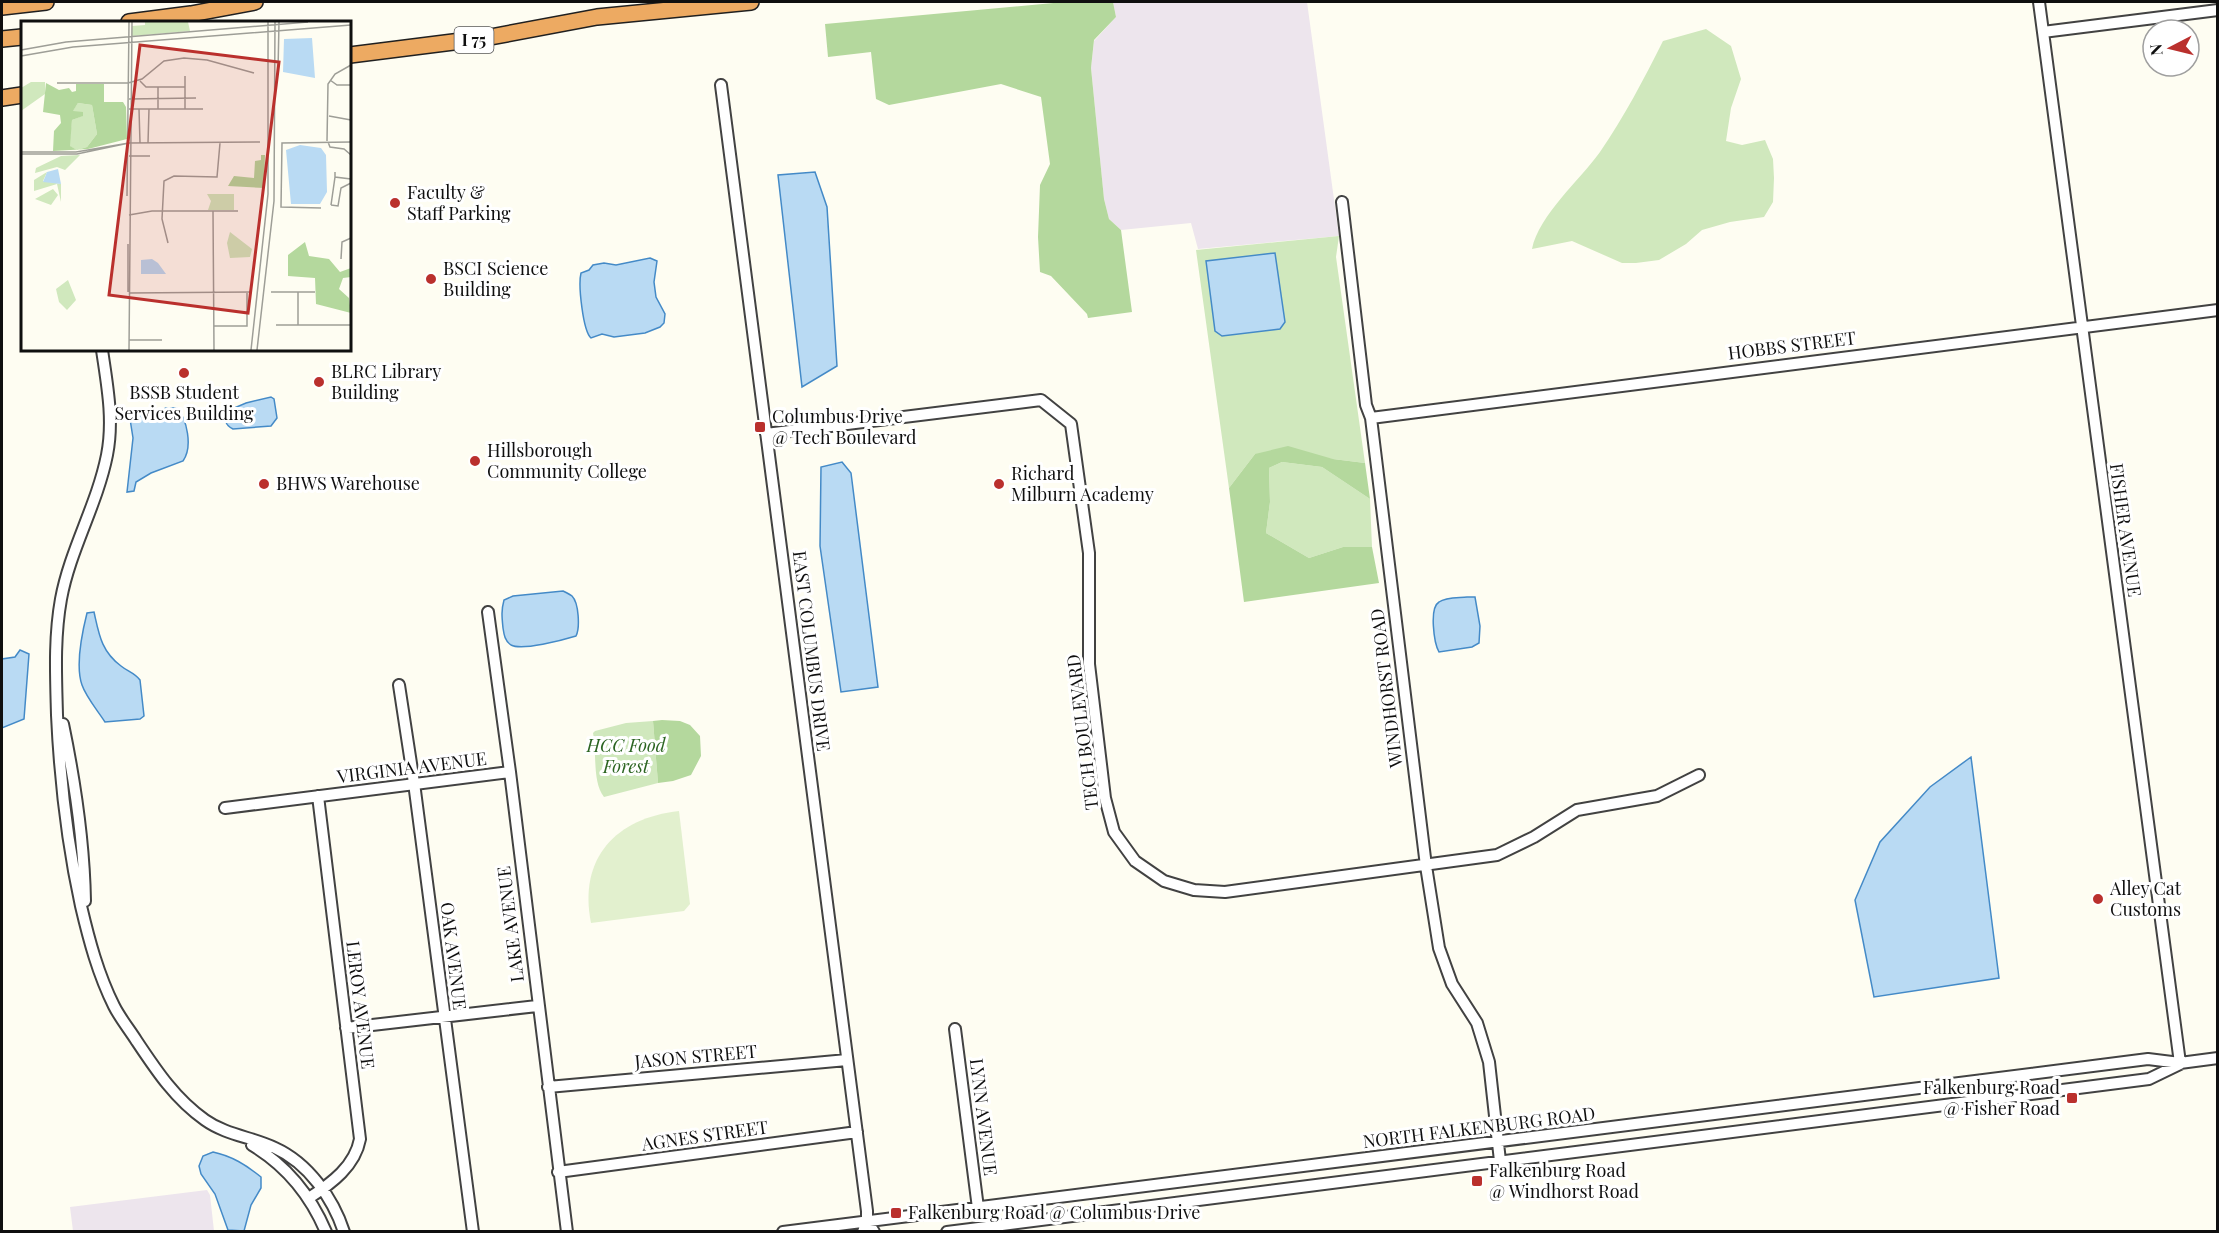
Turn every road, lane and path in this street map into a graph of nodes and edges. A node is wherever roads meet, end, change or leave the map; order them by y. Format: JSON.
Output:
{"nodes":[{"id":1,"x":46,"y":2,"type":"edge"},
{"id":2,"x":255,"y":2,"type":"edge"},
{"id":3,"x":751,"y":2,"type":"edge"},
{"id":4,"x":2039,"y":2,"type":"edge"},
{"id":5,"x":2,"y":7,"type":"edge"},
{"id":6,"x":2217,"y":10,"type":"edge"},
{"id":7,"x":137,"y":21,"type":"edge"},
{"id":8,"x":2043,"y":33,"type":"junction"},
{"id":9,"x":21,"y":37,"type":"edge"},
{"id":10,"x":2,"y":39,"type":"edge"},
{"id":11,"x":351,"y":55,"type":"edge"},
{"id":12,"x":721,"y":85,"type":"dead end"},
{"id":13,"x":21,"y":95,"type":"edge"},
{"id":14,"x":2,"y":98,"type":"edge"},
{"id":15,"x":1342,"y":202,"type":"dead end"},
{"id":16,"x":2217,"y":310,"type":"edge"},
{"id":17,"x":2081,"y":326,"type":"junction"},
{"id":18,"x":102,"y":351,"type":"edge"},
{"id":19,"x":1371,"y":418,"type":"junction"},
{"id":20,"x":766,"y":434,"type":"junction"},
{"id":21,"x":488,"y":612,"type":"dead end"},
{"id":22,"x":399,"y":685,"type":"dead end"},
{"id":23,"x":57,"y":694,"type":"junction"},
{"id":24,"x":510,"y":772,"type":"junction"},
{"id":25,"x":1699,"y":775,"type":"dead end"},
{"id":26,"x":414,"y":783,"type":"junction"},
{"id":27,"x":318,"y":796,"type":"junction"},
{"id":28,"x":225,"y":808,"type":"dead end"},
{"id":29,"x":79,"y":814,"type":"junction"},
{"id":30,"x":65,"y":816,"type":"junction"},
{"id":31,"x":1426,"y":866,"type":"junction"},
{"id":32,"x":85,"y":924,"type":"junction"},
{"id":33,"x":537,"y":1006,"type":"junction"},
{"id":34,"x":444,"y":1017,"type":"junction"},
{"id":35,"x":346,"y":1028,"type":"junction"},
{"id":36,"x":955,"y":1029,"type":"dead end"},
{"id":37,"x":2217,"y":1058,"type":"edge"},
{"id":38,"x":847,"y":1060,"type":"junction"},
{"id":39,"x":2180,"y":1063,"type":"junction"},
{"id":40,"x":548,"y":1087,"type":"junction"},
{"id":41,"x":1841,"y":1099,"type":"junction"},
{"id":42,"x":1843,"y":1117,"type":"junction"},
{"id":43,"x":857,"y":1132,"type":"junction"},
{"id":44,"x":237,"y":1135,"type":"junction"},
{"id":45,"x":1498,"y":1143,"type":"junction"},
{"id":46,"x":1500,"y":1161,"type":"junction"},
{"id":47,"x":558,"y":1172,"type":"junction"},
{"id":48,"x":323,"y":1189,"type":"junction"},
{"id":49,"x":309,"y":1197,"type":"junction"},
{"id":50,"x":978,"y":1208,"type":"junction"},
{"id":51,"x":865,"y":1226,"type":"edge"},
{"id":52,"x":326,"y":1232,"type":"edge"},
{"id":53,"x":344,"y":1232,"type":"edge"},
{"id":54,"x":472,"y":1232,"type":"edge"},
{"id":55,"x":567,"y":1232,"type":"edge"},
{"id":56,"x":783,"y":1232,"type":"edge"},
{"id":57,"x":874,"y":1232,"type":"edge"},
{"id":58,"x":947,"y":1232,"type":"edge"}],
"edges":[{"from":1,"to":5,"type":"highway"},
{"from":2,"to":7,"type":"highway"},
{"from":3,"to":11,"type":"highway","number":"I 75"},
{"from":4,"to":8,"type":"street","name":"FISHER AVENUE"},
{"from":6,"to":8,"type":"street"},
{"from":8,"to":17,"type":"street","name":"FISHER AVENUE"},
{"from":9,"to":10,"type":"highway"},
{"from":12,"to":20,"type":"street","name":"EAST COLUMBUS DRIVE"},
{"from":13,"to":14,"type":"highway"},
{"from":15,"to":19,"type":"street","name":"WINDHORST ROAD"},
{"from":16,"to":17,"type":"street","name":"HOBBS STREET"},
{"from":17,"to":19,"type":"street","name":"HOBBS STREET"},
{"from":17,"to":39,"type":"street","name":"FISHER AVENUE"},
{"from":18,"to":23,"type":"street"},
{"from":19,"to":31,"type":"street","name":"WINDHORST ROAD"},
{"from":20,"to":31,"type":"street","name":"TECH BOULEVARD"},
{"from":20,"to":38,"type":"street","name":"EAST COLUMBUS DRIVE"},
{"from":21,"to":24,"type":"street","name":"LAKE AVENUE"},
{"from":22,"to":26,"type":"street","name":"OAK AVENUE"},
{"from":23,"to":29,"type":"street"},
{"from":23,"to":30,"type":"street"},
{"from":24,"to":26,"type":"street","name":"VIRGINIA AVENUE"},
{"from":24,"to":33,"type":"street","name":"LAKE AVENUE"},
{"from":25,"to":31,"type":"street","name":"TECH BOULEVARD"},
{"from":26,"to":27,"type":"street","name":"VIRGINIA AVENUE"},
{"from":26,"to":34,"type":"street","name":"OAK AVENUE"},
{"from":27,"to":28,"type":"street","name":"VIRGINIA AVENUE"},
{"from":27,"to":35,"type":"street","name":"LEROY AVENUE"},
{"from":29,"to":30,"type":"street"},
{"from":29,"to":32,"type":"street"},
{"from":30,"to":32,"type":"street"},
{"from":31,"to":45,"type":"street","name":"WINDHORST ROAD"},
{"from":32,"to":44,"type":"street"},
{"from":33,"to":34,"type":"street"},
{"from":33,"to":40,"type":"street","name":"LAKE AVENUE"},
{"from":34,"to":35,"type":"street"},
{"from":34,"to":54,"type":"street","name":"OAK AVENUE"},
{"from":35,"to":48,"type":"street","name":"LEROY AVENUE"},
{"from":36,"to":50,"type":"street","name":"LYNN AVENUE"},
{"from":37,"to":39,"type":"street","name":"NORTH FALKENBURG ROAD"},
{"from":38,"to":40,"type":"street","name":"JASON STREET"},
{"from":38,"to":43,"type":"street","name":"EAST COLUMBUS DRIVE"},
{"from":39,"to":41,"type":"street","name":"NORTH FALKENBURG ROAD"},
{"from":39,"to":42,"type":"street","name":"NORTH FALKENBURG ROAD"},
{"from":40,"to":47,"type":"street","name":"LAKE AVENUE"},
{"from":41,"to":42,"type":"street"},
{"from":41,"to":45,"type":"street","name":"NORTH FALKENBURG ROAD"},
{"from":42,"to":46,"type":"street","name":"NORTH FALKENBURG ROAD"},
{"from":43,"to":47,"type":"street","name":"AGNES STREET"},
{"from":43,"to":51,"type":"street","name":"EAST COLUMBUS DRIVE"},
{"from":44,"to":48,"type":"street"},
{"from":44,"to":49,"type":"street"},
{"from":45,"to":46,"type":"street","name":"WINDHORST ROAD"},
{"from":45,"to":50,"type":"street","name":"NORTH FALKENBURG ROAD"},
{"from":46,"to":58,"type":"street","name":"NORTH FALKENBURG ROAD"},
{"from":47,"to":55,"type":"street","name":"LAKE AVENUE"},
{"from":48,"to":49,"type":"street","name":"LEROY AVENUE"},
{"from":48,"to":53,"type":"street"},
{"from":49,"to":52,"type":"street"},
{"from":50,"to":51,"type":"street","name":"NORTH FALKENBURG ROAD"},
{"from":51,"to":56,"type":"street","name":"NORTH FALKENBURG ROAD"},
{"from":51,"to":57,"type":"street","name":"EAST COLUMBUS DRIVE"}]}
